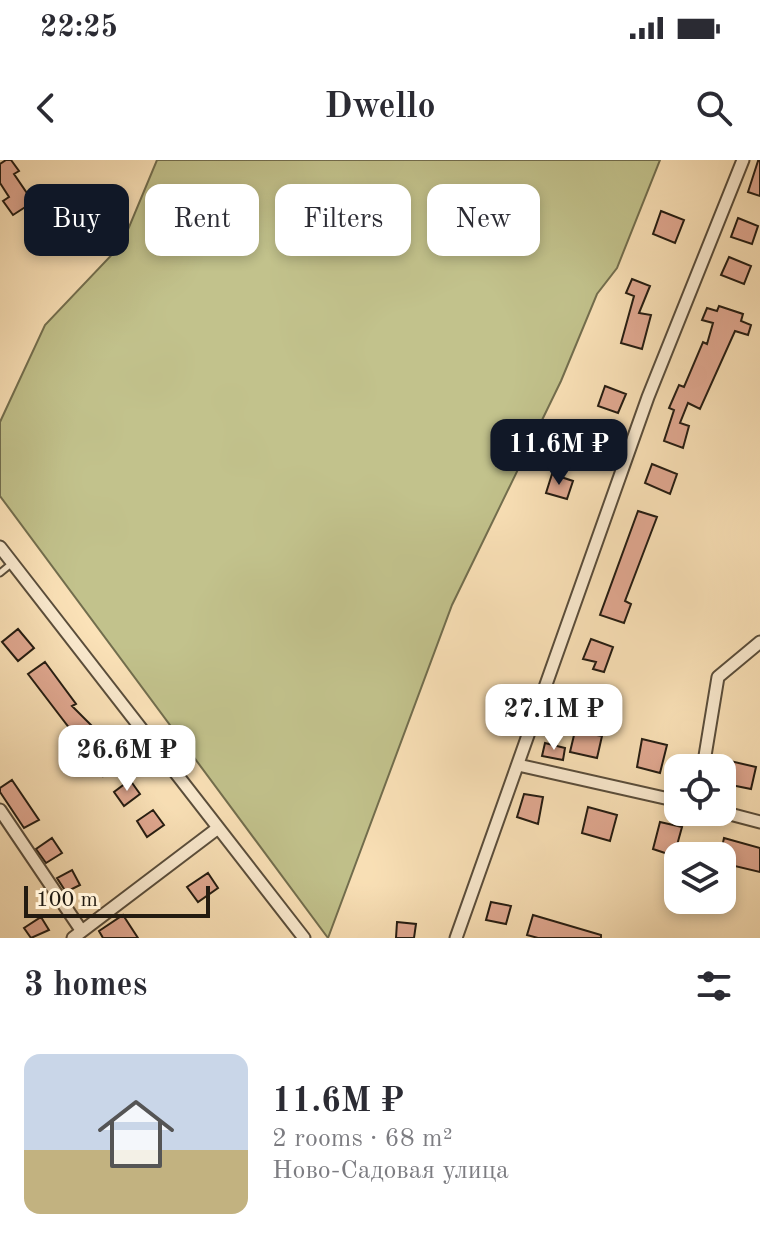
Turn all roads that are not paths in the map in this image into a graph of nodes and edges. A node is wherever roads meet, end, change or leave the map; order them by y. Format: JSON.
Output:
{"nodes":[{"id":1,"x":743,"y":160,"type":"edge"},
{"id":2,"x":0,"y":547,"type":"edge"},
{"id":3,"x":12,"y":563,"type":"junction"},
{"id":4,"x":0,"y":573,"type":"edge"},
{"id":5,"x":760,"y":642,"type":"edge"},
{"id":6,"x":705,"y":754,"type":"edge"},
{"id":7,"x":518,"y":765,"type":"junction"},
{"id":8,"x":664,"y":798,"type":"edge"},
{"id":9,"x":0,"y":810,"type":"edge"},
{"id":10,"x":736,"y":816,"type":"edge"},
{"id":11,"x":760,"y":822,"type":"edge"},
{"id":12,"x":218,"y":828,"type":"junction"},
{"id":13,"x":77,"y":934,"type":"edge"},
{"id":14,"x":304,"y":938,"type":"edge"},
{"id":15,"x":456,"y":938,"type":"edge"}],
"edges":[{"from":1,"to":7,"type":"street"},
{"from":2,"to":3,"type":"street"},
{"from":3,"to":4,"type":"lane"},
{"from":3,"to":12,"type":"street"},
{"from":5,"to":6,"type":"street"},
{"from":7,"to":8,"type":"street"},
{"from":7,"to":15,"type":"street"},
{"from":9,"to":13,"type":"street"},
{"from":10,"to":11,"type":"street"},
{"from":12,"to":13,"type":"street"},
{"from":12,"to":14,"type":"street"}]}
